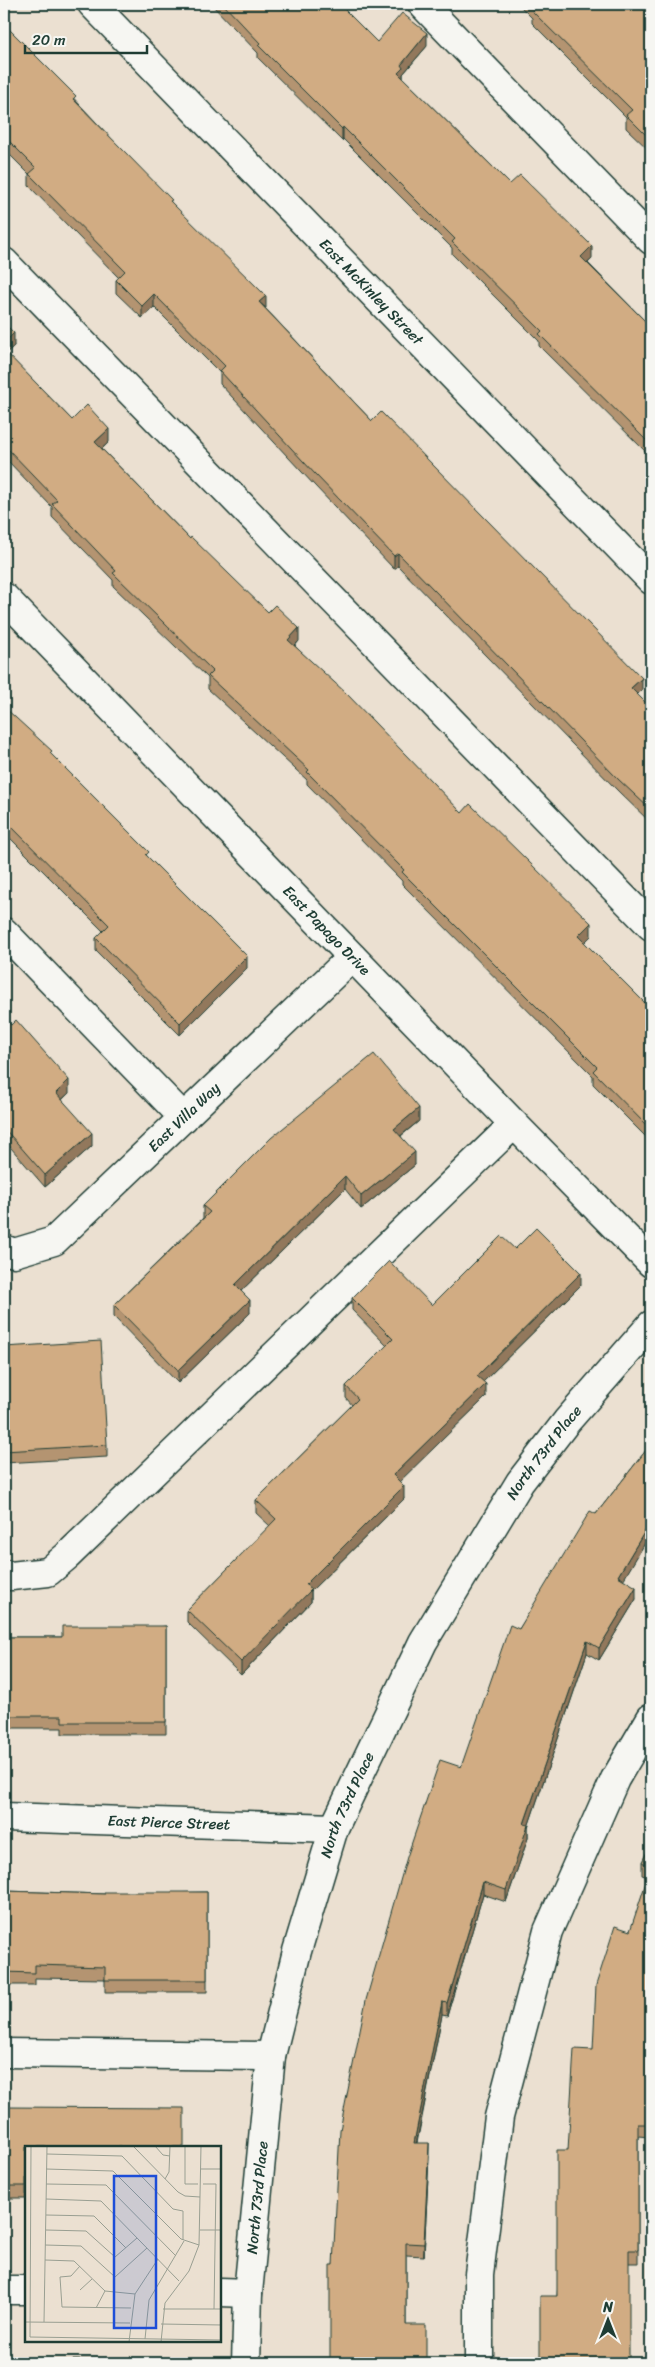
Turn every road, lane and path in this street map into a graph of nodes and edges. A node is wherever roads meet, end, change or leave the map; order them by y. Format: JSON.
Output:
{"nodes":[{"id":1,"x":92,"y":4,"type":"edge"},
{"id":2,"x":422,"y":4,"type":"edge"},
{"id":3,"x":651,"y":240,"type":"edge"},
{"id":4,"x":4,"y":262,"type":"edge"},
{"id":5,"x":651,"y":580,"type":"edge"},
{"id":6,"x":4,"y":597,"type":"edge"},
{"id":7,"x":651,"y":926,"type":"edge"},
{"id":8,"x":4,"y":932,"type":"edge"},
{"id":9,"x":352,"y":957,"type":"junction"},
{"id":10,"x":184,"y":1118,"type":"junction"},
{"id":11,"x":514,"y":1124,"type":"junction"},
{"id":12,"x":4,"y":1249,"type":"edge"},
{"id":13,"x":651,"y":1263,"type":"edge"},
{"id":14,"x":651,"y":1325,"type":"edge"},
{"id":15,"x":4,"y":1574,"type":"edge"},
{"id":16,"x":651,"y":1718,"type":"edge"},
{"id":17,"x":4,"y":1817,"type":"edge"},
{"id":18,"x":334,"y":1828,"type":"junction"},
{"id":19,"x":4,"y":2053,"type":"edge"},
{"id":20,"x":271,"y":2056,"type":"junction"},
{"id":21,"x":4,"y":2290,"type":"edge"},
{"id":22,"x":25,"y":2290,"type":"edge"},
{"id":23,"x":221,"y":2292,"type":"edge"},
{"id":24,"x":248,"y":2293,"type":"junction"},
{"id":25,"x":246,"y":2363,"type":"edge"},
{"id":26,"x":479,"y":2363,"type":"edge"}],
"edges":[{"from":1,"to":5,"type":"street","name":"East McKinley Street"},
{"from":2,"to":3,"type":"street"},
{"from":4,"to":7,"type":"street"},
{"from":6,"to":9,"type":"street","name":"East Papago Drive"},
{"from":8,"to":10,"type":"street"},
{"from":9,"to":10,"type":"street","name":"East Villa Way"},
{"from":9,"to":11,"type":"street","name":"East Papago Drive"},
{"from":10,"to":12,"type":"street","name":"East Villa Way"},
{"from":11,"to":13,"type":"street","name":"East Papago Drive"},
{"from":11,"to":15,"type":"street"},
{"from":14,"to":18,"type":"street","name":"North 73rd Place"},
{"from":16,"to":26,"type":"street"},
{"from":17,"to":18,"type":"street","name":"East Pierce Street"},
{"from":18,"to":20,"type":"street","name":"North 73rd Place"},
{"from":19,"to":20,"type":"street"},
{"from":20,"to":24,"type":"street","name":"North 73rd Place"},
{"from":21,"to":22,"type":"street"},
{"from":23,"to":24,"type":"street"},
{"from":24,"to":25,"type":"street","name":"North 73rd Place"}]}
